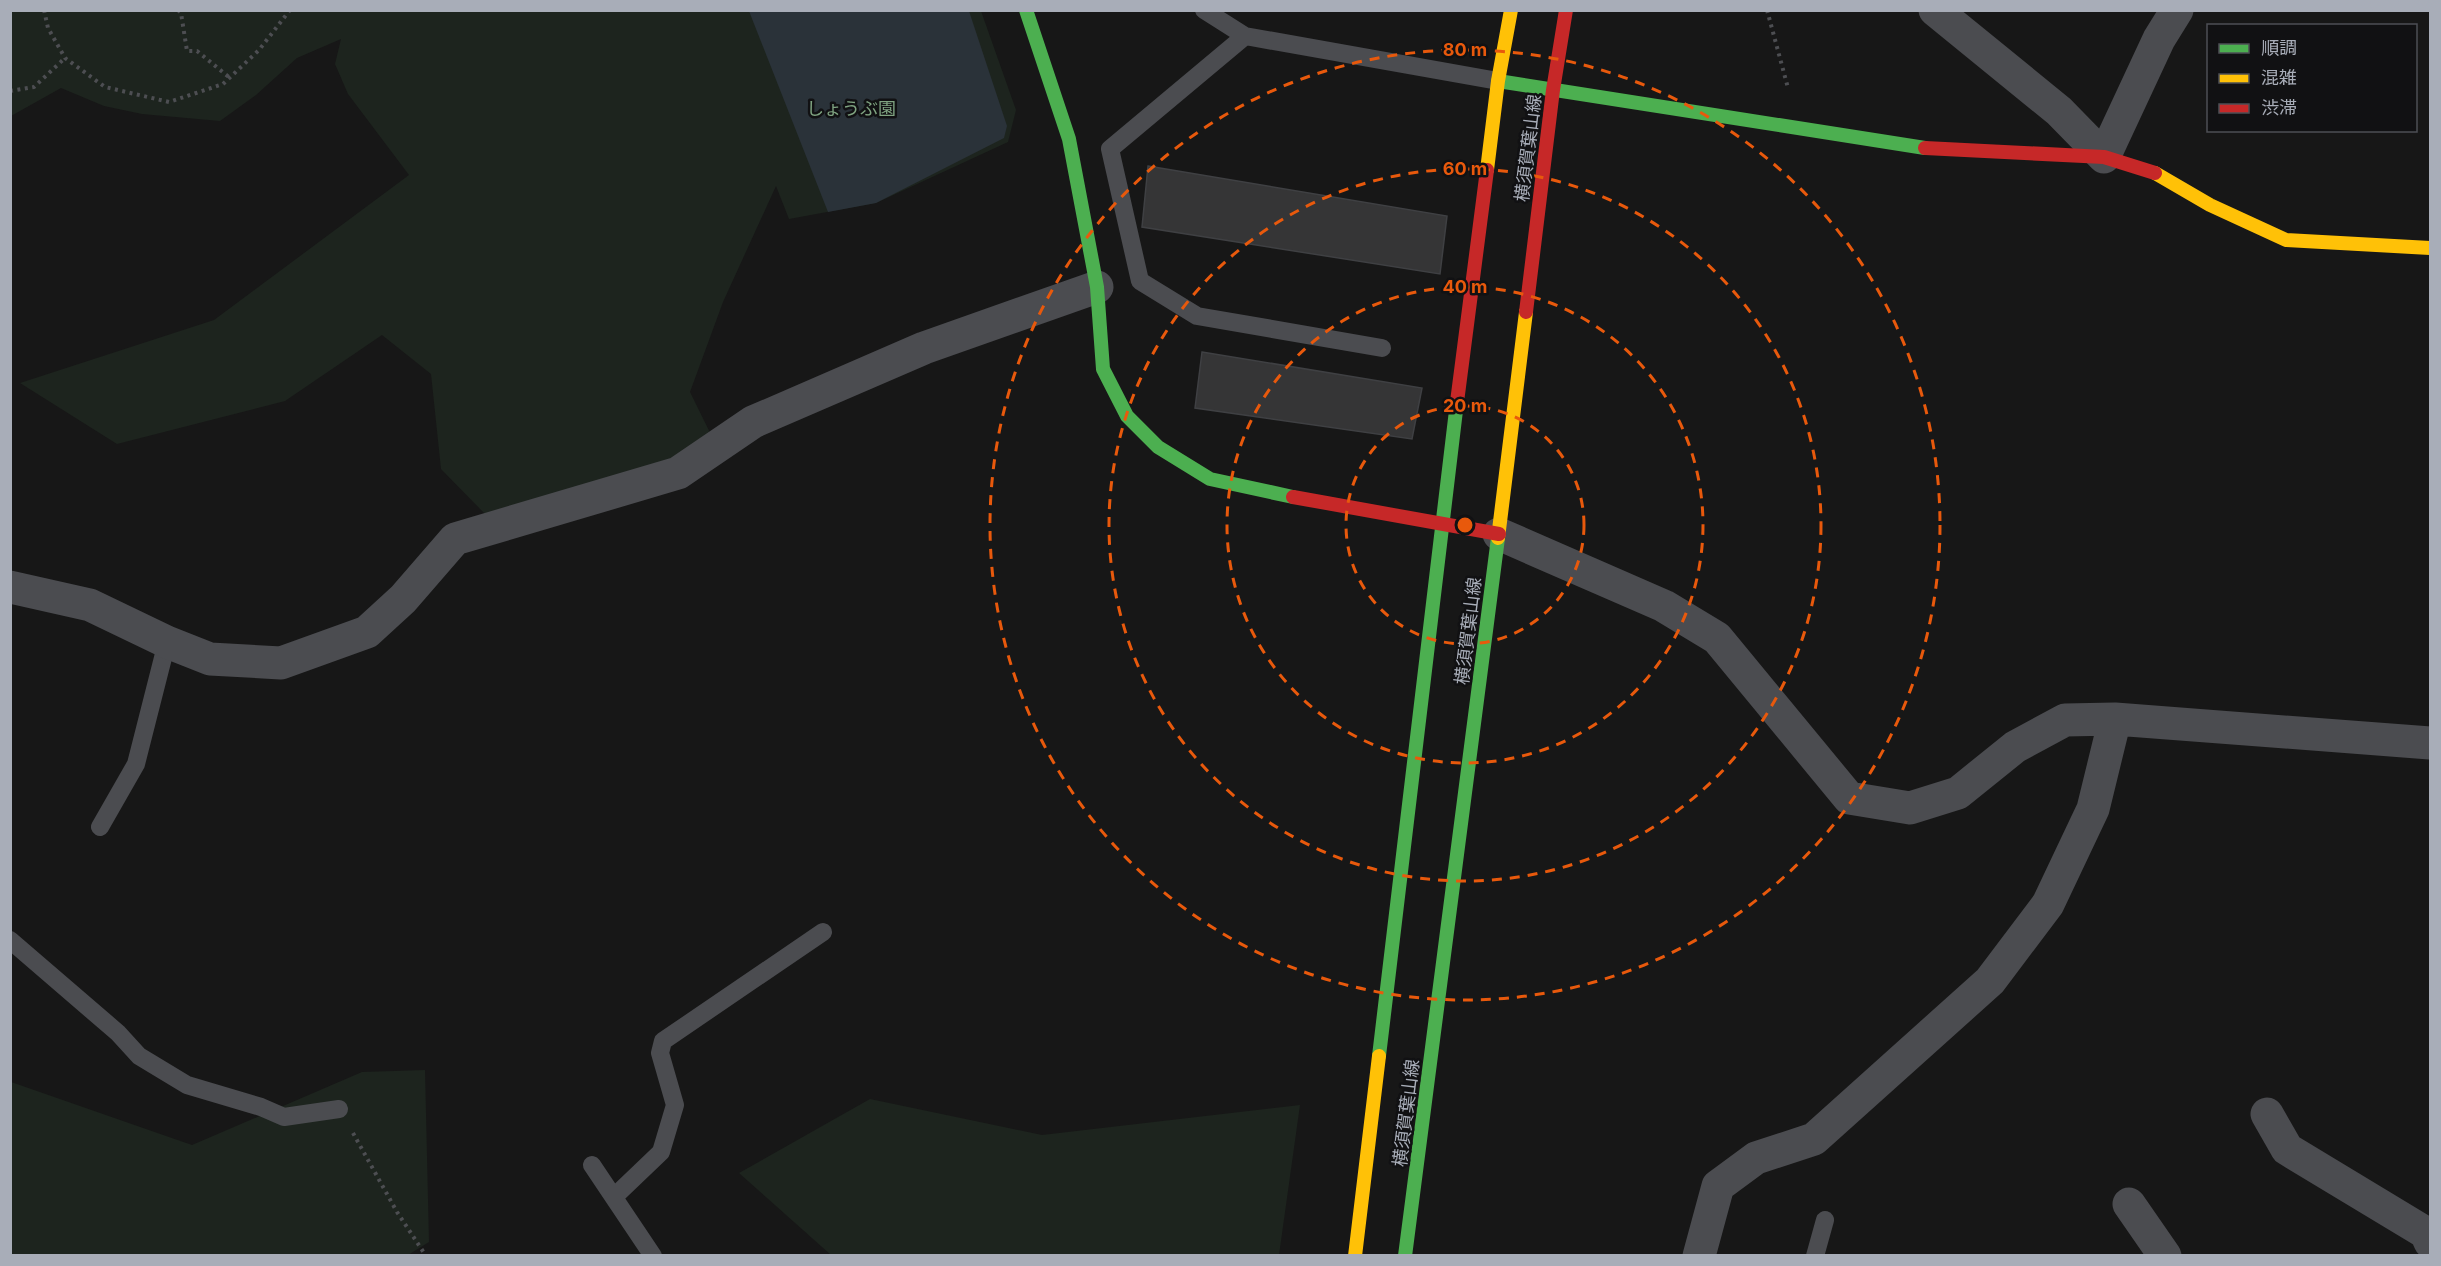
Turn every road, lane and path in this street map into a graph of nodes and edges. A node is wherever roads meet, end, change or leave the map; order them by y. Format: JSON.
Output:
{"nodes":[{"id":1,"x":44,"y":10,"type":"edge"},
{"id":2,"x":178,"y":10,"type":"edge"},
{"id":3,"x":290,"y":10,"type":"edge"},
{"id":4,"x":1026,"y":10,"type":"edge"},
{"id":5,"x":1204,"y":10,"type":"edge"},
{"id":6,"x":1511,"y":10,"type":"edge"},
{"id":7,"x":1566,"y":10,"type":"edge"},
{"id":8,"x":1767,"y":10,"type":"edge"},
{"id":9,"x":1935,"y":10,"type":"edge"},
{"id":10,"x":2177,"y":10,"type":"edge"},
{"id":11,"x":1245,"y":36,"type":"junction"},
{"id":12,"x":65,"y":58,"type":"junction"},
{"id":13,"x":230,"y":78,"type":"junction"},
{"id":14,"x":1498,"y":81,"type":"junction"},
{"id":15,"x":1553,"y":90,"type":"junction"},
{"id":16,"x":10,"y":91,"type":"edge"},
{"id":17,"x":1802,"y":129,"type":"junction"},
{"id":18,"x":2104,"y":157,"type":"junction"},
{"id":19,"x":2430,"y":248,"type":"edge"},
{"id":20,"x":1097,"y":287,"type":"junction"},
{"id":21,"x":1382,"y":348,"type":"dead end"},
{"id":22,"x":1442,"y":524,"type":"junction"},
{"id":23,"x":1499,"y":534,"type":"junction"},
{"id":24,"x":10,"y":587,"type":"edge"},
{"id":25,"x":167,"y":642,"type":"junction"},
{"id":26,"x":2115,"y":719,"type":"junction"},
{"id":27,"x":2430,"y":743,"type":"edge"},
{"id":28,"x":100,"y":827,"type":"dead end"},
{"id":29,"x":822,"y":932,"type":"dead end"},
{"id":30,"x":10,"y":940,"type":"edge"},
{"id":31,"x":339,"y":1109,"type":"joint"},
{"id":32,"x":2267,"y":1114,"type":"dead end"},
{"id":33,"x":592,"y":1165,"type":"dead end"},
{"id":34,"x":615,"y":1196,"type":"junction"},
{"id":35,"x":2129,"y":1204,"type":"dead end"},
{"id":36,"x":1825,"y":1220,"type":"dead end"},
{"id":37,"x":2430,"y":1242,"type":"edge"},
{"id":38,"x":426,"y":1256,"type":"edge"},
{"id":39,"x":653,"y":1256,"type":"edge"},
{"id":40,"x":1355,"y":1256,"type":"edge"},
{"id":41,"x":1405,"y":1256,"type":"edge"},
{"id":42,"x":1699,"y":1256,"type":"edge"},
{"id":43,"x":1815,"y":1256,"type":"edge"},
{"id":44,"x":2165,"y":1256,"type":"edge"}],
"edges":[{"from":1,"to":12,"type":"path"},
{"from":2,"to":13,"type":"path"},
{"from":3,"to":13,"type":"path"},
{"from":4,"to":20,"type":"main road"},
{"from":5,"to":11,"type":"lane"},
{"from":6,"to":14,"type":"main road","name":"横須賀葉山線"},
{"from":7,"to":15,"type":"main road","name":"横須賀葉山線"},
{"from":8,"to":17,"type":"path"},
{"from":9,"to":18,"type":"street"},
{"from":10,"to":18,"type":"street"},
{"from":11,"to":14,"type":"lane"},
{"from":11,"to":21,"type":"lane"},
{"from":12,"to":13,"type":"path"},
{"from":12,"to":16,"type":"path"},
{"from":14,"to":15,"type":"main road"},
{"from":14,"to":22,"type":"main road","name":"横須賀葉山線"},
{"from":15,"to":17,"type":"main road"},
{"from":15,"to":23,"type":"main road","name":"横須賀葉山線"},
{"from":17,"to":18,"type":"main road"},
{"from":18,"to":19,"type":"main road"},
{"from":20,"to":22,"type":"main road"},
{"from":20,"to":25,"type":"street"},
{"from":22,"to":23,"type":"main road"},
{"from":22,"to":40,"type":"main road","name":"横須賀葉山線"},
{"from":23,"to":26,"type":"street"},
{"from":23,"to":41,"type":"main road","name":"横須賀葉山線"},
{"from":24,"to":25,"type":"street"},
{"from":25,"to":28,"type":"lane"},
{"from":26,"to":27,"type":"street"},
{"from":26,"to":42,"type":"street"},
{"from":29,"to":34,"type":"lane"},
{"from":30,"to":31,"type":"lane"},
{"from":31,"to":38,"type":"path"},
{"from":32,"to":37,"type":"street"},
{"from":33,"to":34,"type":"lane"},
{"from":34,"to":39,"type":"lane"},
{"from":35,"to":44,"type":"street"},
{"from":36,"to":43,"type":"lane"}]}
